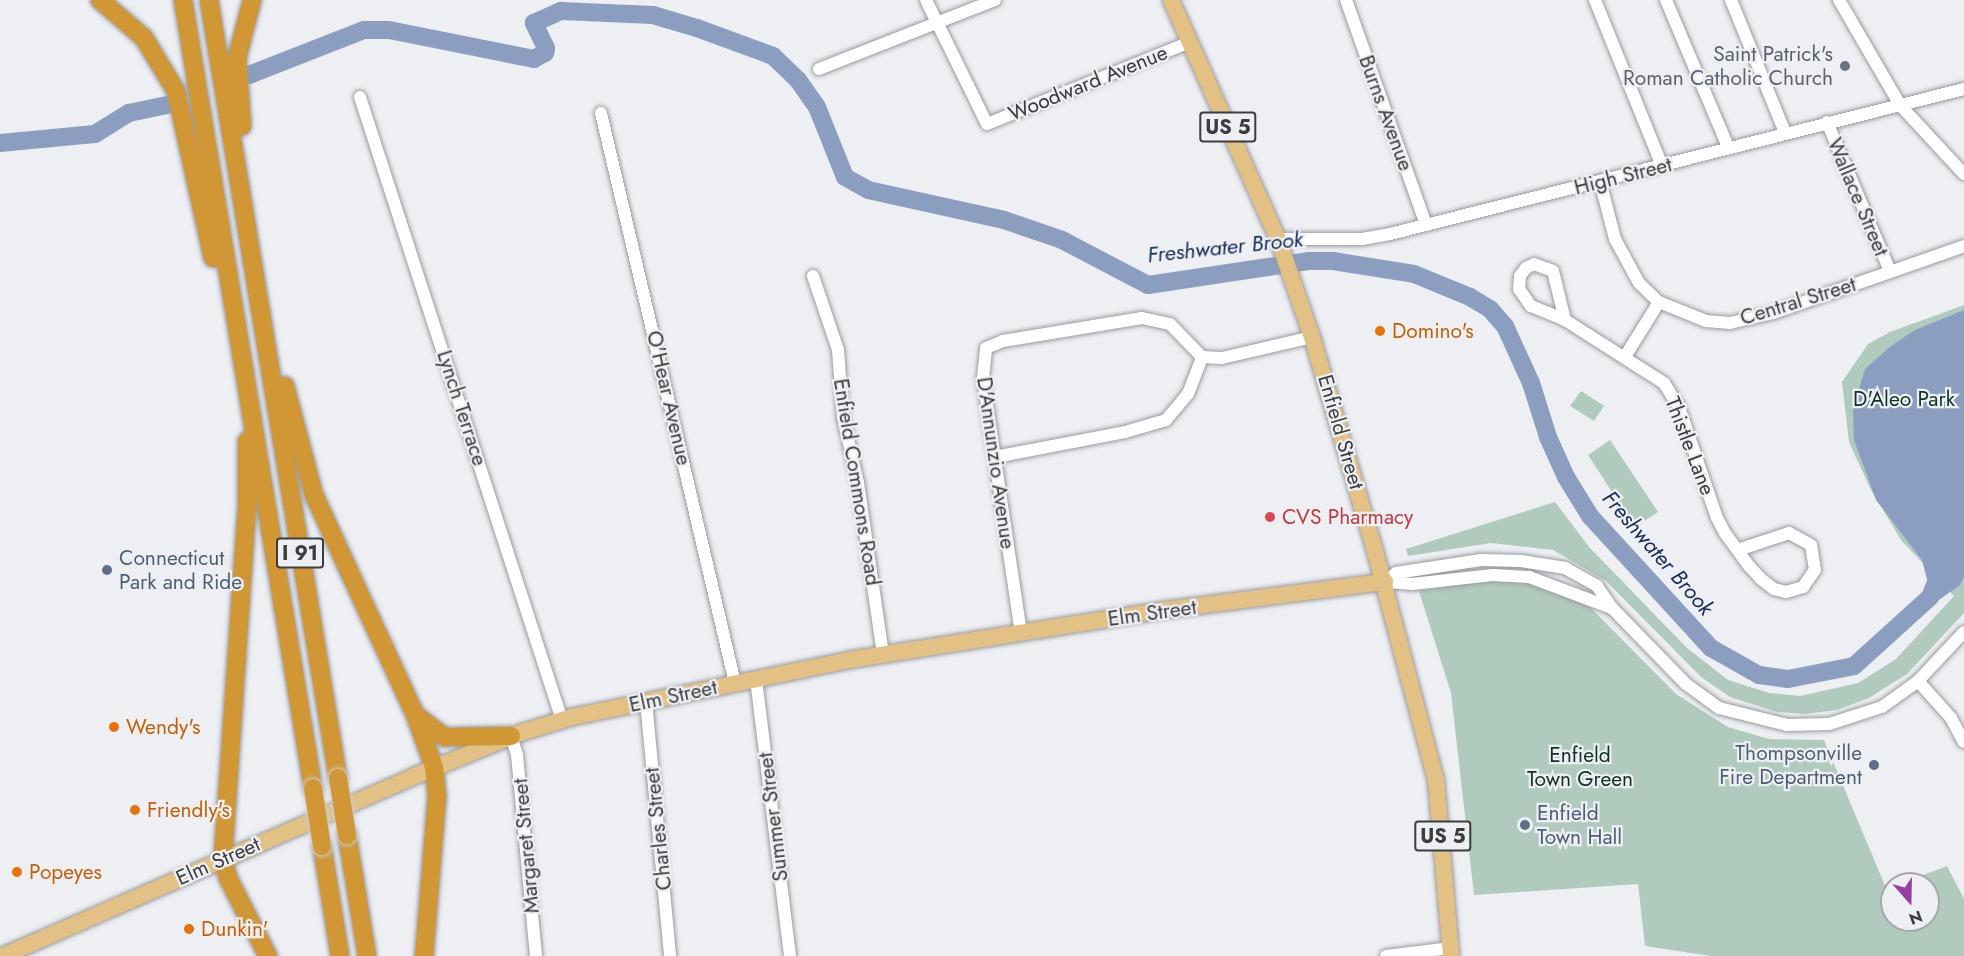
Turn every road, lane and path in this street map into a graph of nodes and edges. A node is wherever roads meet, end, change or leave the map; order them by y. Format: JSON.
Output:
{"nodes":[{"id":1,"x":100,"y":0,"type":"edge"},
{"id":2,"x":183,"y":0,"type":"edge"},
{"id":3,"x":209,"y":0,"type":"edge"},
{"id":4,"x":252,"y":0,"type":"edge"},
{"id":5,"x":926,"y":0,"type":"edge"},
{"id":6,"x":995,"y":0,"type":"edge"},
{"id":7,"x":1171,"y":0,"type":"edge"},
{"id":8,"x":1346,"y":0,"type":"edge"},
{"id":9,"x":1594,"y":0,"type":"edge"},
{"id":10,"x":1666,"y":0,"type":"edge"},
{"id":11,"x":1731,"y":0,"type":"edge"},
{"id":12,"x":1839,"y":0,"type":"edge"},
{"id":13,"x":938,"y":24,"type":"junction"},
{"id":14,"x":1190,"y":42,"type":"junction"},
{"id":15,"x":819,"y":69,"type":"dead end"},
{"id":16,"x":1964,"y":89,"type":"edge"},
{"id":17,"x":360,"y":97,"type":"dead end"},
{"id":18,"x":1900,"y":105,"type":"junction"},
{"id":19,"x":601,"y":113,"type":"dead end"},
{"id":20,"x":1827,"y":122,"type":"junction"},
{"id":21,"x":1785,"y":132,"type":"junction"},
{"id":22,"x":1728,"y":147,"type":"junction"},
{"id":23,"x":236,"y":164,"type":"junction"},
{"id":24,"x":1662,"y":166,"type":"junction"},
{"id":25,"x":1964,"y":174,"type":"edge"},
{"id":26,"x":1600,"y":182,"type":"junction"},
{"id":27,"x":1426,"y":225,"type":"junction"},
{"id":28,"x":1278,"y":238,"type":"junction"},
{"id":29,"x":1964,"y":246,"type":"edge"},
{"id":30,"x":1890,"y":272,"type":"junction"},
{"id":31,"x":813,"y":276,"type":"dead end"},
{"id":32,"x":1659,"y":302,"type":"junction"},
{"id":33,"x":234,"y":310,"type":"junction"},
{"id":34,"x":1565,"y":320,"type":"junction"},
{"id":35,"x":264,"y":328,"type":"junction"},
{"id":36,"x":1312,"y":337,"type":"junction"},
{"id":37,"x":1626,"y":355,"type":"junction"},
{"id":38,"x":1202,"y":357,"type":"junction"},
{"id":39,"x":252,"y":420,"type":"junction"},
{"id":40,"x":995,"y":457,"type":"junction"},
{"id":41,"x":1738,"y":550,"type":"junction"},
{"id":42,"x":1385,"y":582,"type":"junction"},
{"id":43,"x":1612,"y":608,"type":"junction"},
{"id":44,"x":1964,"y":632,"type":"edge"},
{"id":45,"x":1021,"y":633,"type":"junction"},
{"id":46,"x":883,"y":655,"type":"junction"},
{"id":47,"x":756,"y":679,"type":"junction"},
{"id":48,"x":1918,"y":681,"type":"junction"},
{"id":49,"x":735,"y":683,"type":"junction"},
{"id":50,"x":646,"y":701,"type":"junction"},
{"id":51,"x":414,"y":712,"type":"junction"},
{"id":52,"x":562,"y":720,"type":"junction"},
{"id":53,"x":511,"y":736,"type":"junction"},
{"id":54,"x":1964,"y":742,"type":"edge"},
{"id":55,"x":434,"y":767,"type":"junction"},
{"id":56,"x":223,"y":858,"type":"junction"},
{"id":57,"x":1450,"y":952,"type":"edge"},
{"id":58,"x":3,"y":956,"type":"edge"},
{"id":59,"x":267,"y":956,"type":"edge"},
{"id":60,"x":340,"y":956,"type":"edge"},
{"id":61,"x":367,"y":956,"type":"edge"},
{"id":62,"x":424,"y":956,"type":"edge"},
{"id":63,"x":536,"y":956,"type":"edge"},
{"id":64,"x":670,"y":956,"type":"edge"},
{"id":65,"x":790,"y":956,"type":"edge"},
{"id":66,"x":1386,"y":956,"type":"edge"}],
"edges":[{"from":1,"to":33,"type":"highway"},
{"from":2,"to":33,"type":"highway","number":"I 91"},
{"from":3,"to":23,"type":"highway","number":"I 91"},
{"from":4,"to":23,"type":"highway"},
{"from":5,"to":13,"type":"street"},
{"from":6,"to":13,"type":"street"},
{"from":7,"to":14,"type":"main road","name":"Enfield Street","number":"US 5"},
{"from":8,"to":27,"type":"street","name":"Burns Avenue"},
{"from":9,"to":24,"type":"street"},
{"from":10,"to":22,"type":"street"},
{"from":11,"to":21,"type":"street"},
{"from":12,"to":18,"type":"street"},
{"from":13,"to":14,"type":"street","name":"Woodward Avenue"},
{"from":13,"to":15,"type":"street"},
{"from":14,"to":28,"type":"main road","name":"Enfield Street","number":"US 5"},
{"from":16,"to":18,"type":"street","name":"High Street"},
{"from":17,"to":52,"type":"street","name":"Lynch Terrace"},
{"from":18,"to":20,"type":"street","name":"High Street"},
{"from":18,"to":25,"type":"street"},
{"from":19,"to":49,"type":"street","name":"O'Hear Avenue"},
{"from":20,"to":21,"type":"street","name":"High Street"},
{"from":20,"to":30,"type":"street","name":"Wallace Street"},
{"from":21,"to":22,"type":"street","name":"High Street"},
{"from":22,"to":24,"type":"street","name":"High Street"},
{"from":23,"to":35,"type":"highway","number":"I 91"},
{"from":24,"to":26,"type":"street","name":"High Street"},
{"from":26,"to":27,"type":"street","name":"High Street"},
{"from":26,"to":32,"type":"street","name":"Central Street"},
{"from":27,"to":28,"type":"street","name":"High Street"},
{"from":28,"to":36,"type":"main road","name":"Enfield Street","number":"US 5"},
{"from":29,"to":30,"type":"street","name":"Central Street"},
{"from":30,"to":32,"type":"street","name":"Central Street"},
{"from":31,"to":46,"type":"street","name":"Enfield Commons Road"},
{"from":32,"to":37,"type":"street"},
{"from":33,"to":39,"type":"highway","number":"I 91"},
{"from":34,"to":34,"type":"street","name":"Thistle Lane"},
{"from":34,"to":37,"type":"street","name":"Thistle Lane"},
{"from":35,"to":51,"type":"highway"},
{"from":35,"to":61,"type":"highway","number":"I 91","bridge":true},
{"from":36,"to":38,"type":"street"},
{"from":36,"to":42,"type":"main road","name":"Enfield Street","number":"US 5"},
{"from":37,"to":41,"type":"street","name":"Thistle Lane"},
{"from":38,"to":40,"type":"street"},
{"from":38,"to":40,"type":"street","name":"D'Annunzio Avenue"},
{"from":39,"to":56,"type":"highway"},
{"from":39,"to":60,"type":"highway","number":"I 91","bridge":true},
{"from":40,"to":45,"type":"street","name":"D'Annunzio Avenue"},
{"from":41,"to":41,"type":"street","name":"Thistle Lane"},
{"from":42,"to":43,"type":"street"},
{"from":42,"to":43,"type":"street"},
{"from":42,"to":45,"type":"main road","name":"Elm Street"},
{"from":42,"to":57,"type":"main road","name":"Enfield Street","number":"US 5"},
{"from":43,"to":48,"type":"street"},
{"from":44,"to":48,"type":"street"},
{"from":45,"to":46,"type":"main road","name":"Elm Street"},
{"from":46,"to":47,"type":"main road","name":"Elm Street"},
{"from":47,"to":49,"type":"main road","name":"Elm Street"},
{"from":47,"to":65,"type":"street","name":"Summer Street"},
{"from":48,"to":54,"type":"street"},
{"from":49,"to":50,"type":"main road","name":"Elm Street"},
{"from":50,"to":52,"type":"main road","name":"Elm Street"},
{"from":50,"to":64,"type":"street","name":"Charles Street"},
{"from":51,"to":53,"type":"highway"},
{"from":51,"to":55,"type":"highway"},
{"from":52,"to":53,"type":"main road","name":"Elm Street"},
{"from":53,"to":55,"type":"main road","name":"Elm Street"},
{"from":53,"to":63,"type":"street","name":"Margaret Street"},
{"from":55,"to":56,"type":"main road","name":"Elm Street"},
{"from":55,"to":62,"type":"highway"},
{"from":56,"to":58,"type":"main road","name":"Elm Street"},
{"from":56,"to":59,"type":"highway"},
{"from":57,"to":66,"type":"street"}]}
